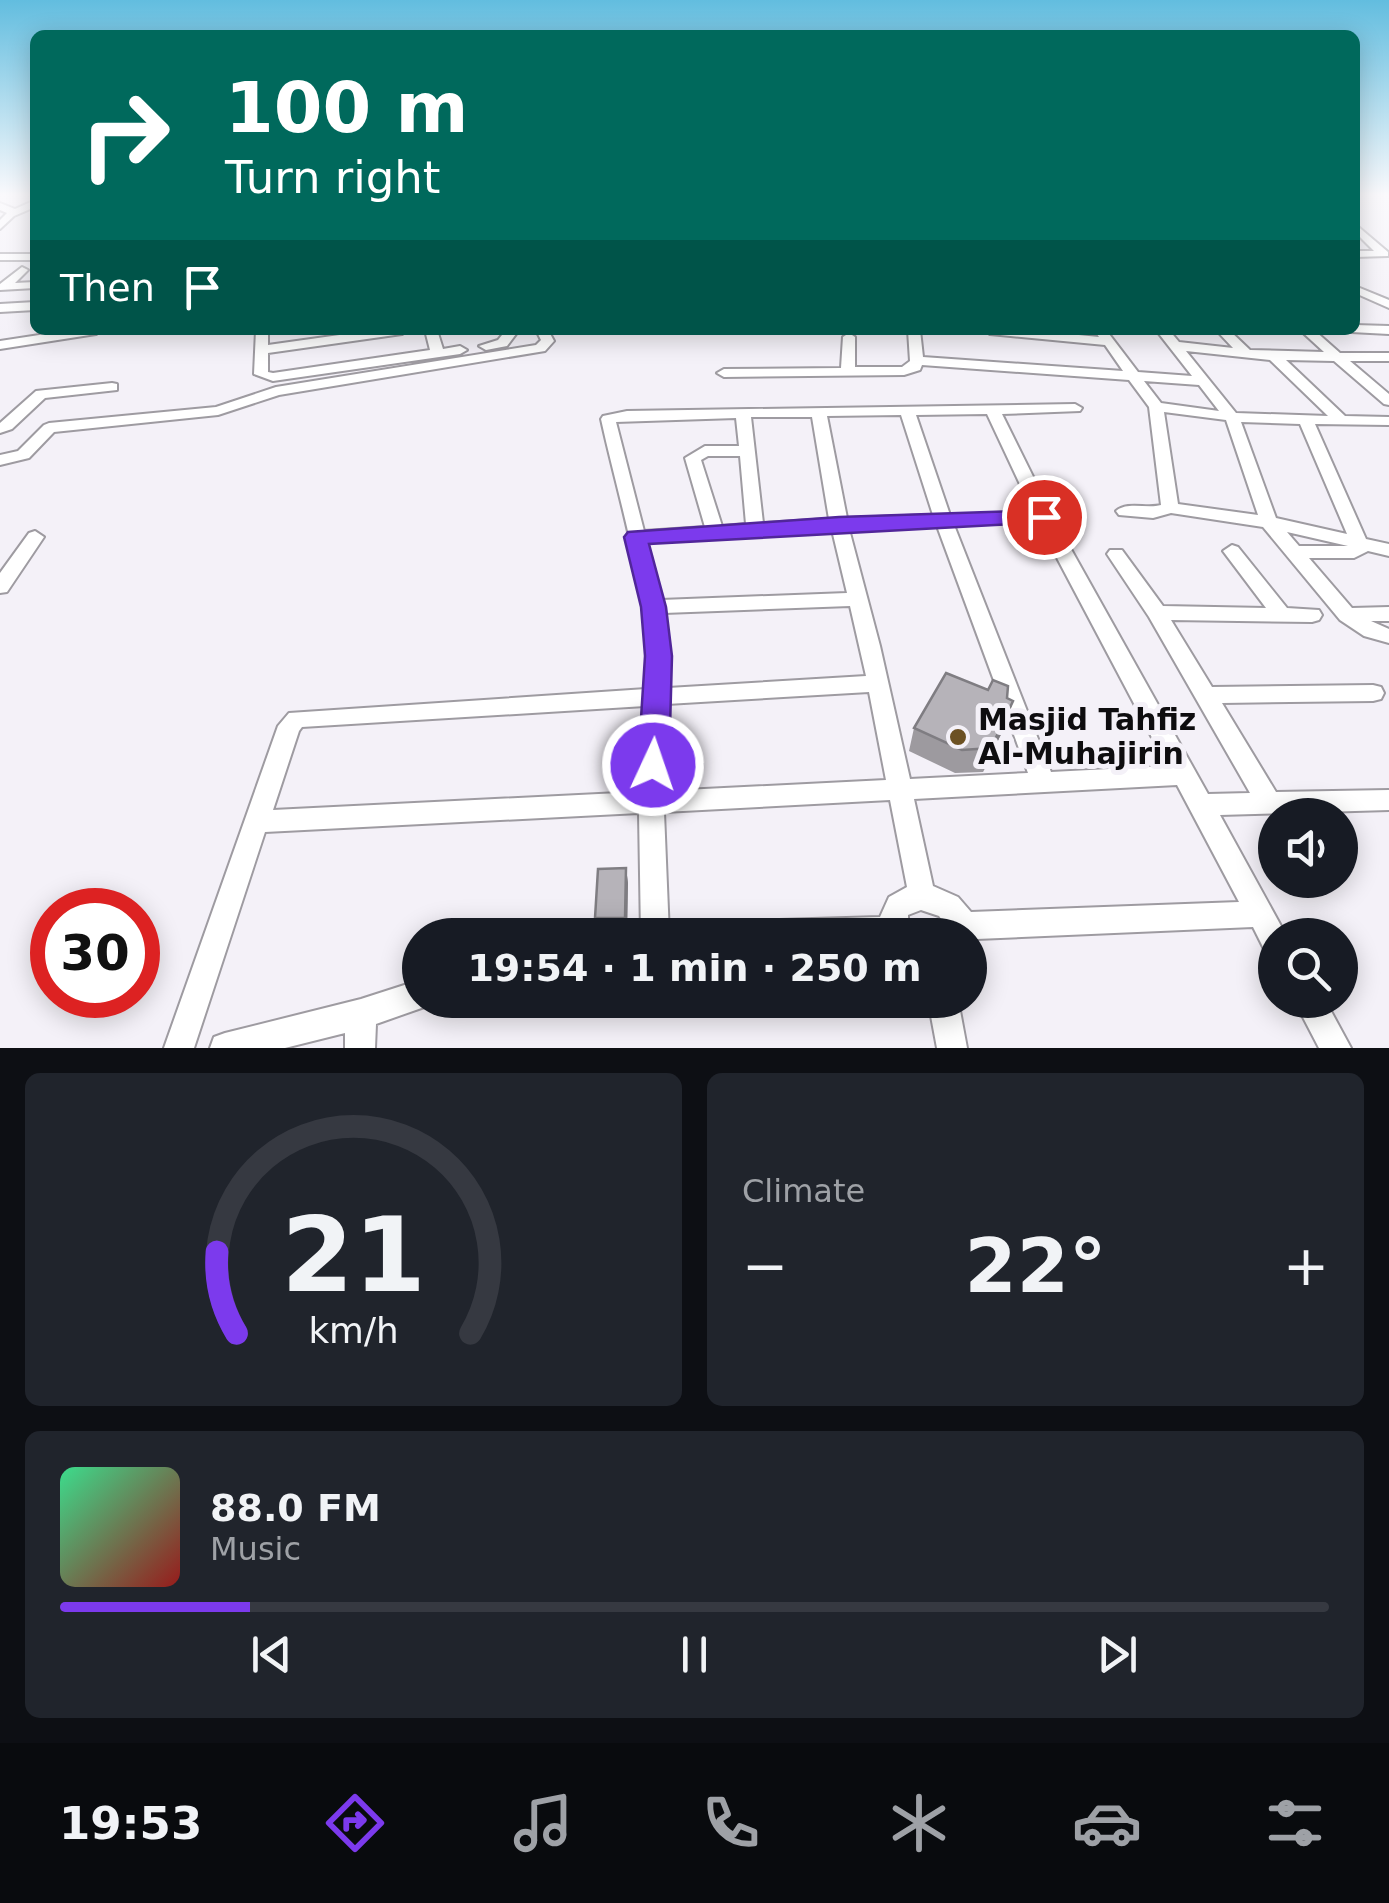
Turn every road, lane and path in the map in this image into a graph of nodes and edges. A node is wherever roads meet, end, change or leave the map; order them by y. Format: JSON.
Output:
{"nodes":[{"id":1,"x":1373,"y":244,"type":"edge"},
{"id":2,"x":1360,"y":254,"type":"edge"},
{"id":3,"x":0,"y":257,"type":"edge"},
{"id":4,"x":30,"y":257,"type":"edge"},
{"id":5,"x":22,"y":270,"type":"dead end"},
{"id":6,"x":30,"y":285,"type":"edge"},
{"id":7,"x":2,"y":287,"type":"edge"},
{"id":8,"x":1360,"y":291,"type":"edge"},
{"id":9,"x":1360,"y":304,"type":"edge"},
{"id":10,"x":1389,"y":305,"type":"edge"},
{"id":11,"x":30,"y":306,"type":"edge"},
{"id":12,"x":0,"y":308,"type":"edge"},
{"id":13,"x":1360,"y":330,"type":"edge"},
{"id":14,"x":1389,"y":330,"type":"edge"},
{"id":15,"x":66,"y":335,"type":"edge"},
{"id":16,"x":262,"y":335,"type":"edge"},
{"id":17,"x":367,"y":335,"type":"edge"},
{"id":18,"x":432,"y":335,"type":"edge"},
{"id":19,"x":509,"y":335,"type":"edge"},
{"id":20,"x":545,"y":335,"type":"edge"},
{"id":21,"x":914,"y":335,"type":"edge"},
{"id":22,"x":1166,"y":335,"type":"edge"},
{"id":23,"x":1227,"y":335,"type":"edge"},
{"id":24,"x":1312,"y":335,"type":"edge"},
{"id":25,"x":1104,"y":336,"type":"edge"},
{"id":26,"x":850,"y":337,"type":"dead end"},
{"id":27,"x":0,"y":346,"type":"edge"},
{"id":28,"x":1176,"y":346,"type":"junction"},
{"id":29,"x":261,"y":350,"type":"junction"},
{"id":30,"x":437,"y":351,"type":"junction"},
{"id":31,"x":1246,"y":353,"type":"junction"},
{"id":32,"x":1274,"y":356,"type":"junction"},
{"id":33,"x":1337,"y":357,"type":"junction"},
{"id":34,"x":1389,"y":357,"type":"edge"},
{"id":35,"x":917,"y":361,"type":"junction"},
{"id":36,"x":848,"y":372,"type":"junction"},
{"id":37,"x":724,"y":373,"type":"dead end"},
{"id":38,"x":1136,"y":378,"type":"junction"},
{"id":39,"x":1203,"y":381,"type":"junction"},
{"id":40,"x":112,"y":387,"type":"dead end"},
{"id":41,"x":1381,"y":388,"type":"edge"},
{"id":42,"x":1389,"y":401,"type":"edge"},
{"id":43,"x":1156,"y":407,"type":"junction"},
{"id":44,"x":1075,"y":408,"type":"dead end"},
{"id":45,"x":992,"y":410,"type":"junction"},
{"id":46,"x":907,"y":411,"type":"junction"},
{"id":47,"x":820,"y":412,"type":"junction"},
{"id":48,"x":743,"y":414,"type":"junction"},
{"id":49,"x":1232,"y":417,"type":"junction"},
{"id":50,"x":1306,"y":421,"type":"junction"},
{"id":51,"x":1342,"y":421,"type":"junction"},
{"id":52,"x":1386,"y":426,"type":"edge"},
{"id":53,"x":0,"y":428,"type":"edge"},
{"id":54,"x":747,"y":451,"type":"junction"},
{"id":55,"x":0,"y":460,"type":"edge"},
{"id":56,"x":1170,"y":508,"type":"junction"},
{"id":57,"x":1125,"y":511,"type":"dead end"},
{"id":58,"x":1044,"y":517,"type":"junction"},
{"id":59,"x":942,"y":520,"type":"junction"},
{"id":60,"x":1269,"y":522,"type":"junction"},
{"id":61,"x":839,"y":524,"type":"junction"},
{"id":62,"x":755,"y":529,"type":"junction"},
{"id":63,"x":715,"y":531,"type":"junction"},
{"id":64,"x":34,"y":536,"type":"dead end"},
{"id":65,"x":636,"y":537,"type":"junction"},
{"id":66,"x":1362,"y":543,"type":"junction"},
{"id":67,"x":1389,"y":550,"type":"edge"},
{"id":68,"x":1232,"y":552,"type":"dead end"},
{"id":69,"x":1292,"y":552,"type":"junction"},
{"id":70,"x":1116,"y":554,"type":"dead end"},
{"id":71,"x":0,"y":586,"type":"edge"},
{"id":72,"x":857,"y":598,"type":"junction"},
{"id":73,"x":653,"y":607,"type":"junction"},
{"id":74,"x":1156,"y":614,"type":"junction"},
{"id":75,"x":1389,"y":614,"type":"edge"},
{"id":76,"x":1282,"y":615,"type":"junction"},
{"id":77,"x":1312,"y":615,"type":"dead end"},
{"id":78,"x":1347,"y":615,"type":"junction"},
{"id":79,"x":1389,"y":636,"type":"edge"},
{"id":80,"x":878,"y":683,"type":"junction"},
{"id":81,"x":1372,"y":693,"type":"dead end"},
{"id":82,"x":657,"y":694,"type":"junction"},
{"id":83,"x":1204,"y":695,"type":"junction"},
{"id":84,"x":1183,"y":775,"type":"junction"},
{"id":85,"x":1043,"y":782,"type":"junction"},
{"id":86,"x":900,"y":787,"type":"junction"},
{"id":87,"x":1267,"y":798,"type":"edge"},
{"id":88,"x":652,"y":800,"type":"junction"},
{"id":89,"x":1389,"y":800,"type":"edge"},
{"id":90,"x":1358,"y":801,"type":"edge"},
{"id":91,"x":1258,"y":803,"type":"edge"},
{"id":92,"x":1200,"y":804,"type":"junction"},
{"id":93,"x":255,"y":822,"type":"junction"},
{"id":94,"x":922,"y":896,"type":"junction"},
{"id":95,"x":1260,"y":914,"type":"junction"},
{"id":96,"x":654,"y":918,"type":"edge"},
{"id":97,"x":895,"y":918,"type":"edge"},
{"id":98,"x":959,"y":918,"type":"edge"},
{"id":99,"x":1262,"y":918,"type":"edge"},
{"id":100,"x":987,"y":929,"type":"edge"},
{"id":101,"x":402,"y":1001,"type":"edge"},
{"id":102,"x":361,"y":1014,"type":"junction"},
{"id":103,"x":946,"y":1018,"type":"edge"},
{"id":104,"x":1318,"y":1018,"type":"edge"},
{"id":105,"x":179,"y":1048,"type":"edge"},
{"id":106,"x":225,"y":1048,"type":"edge"},
{"id":107,"x":360,"y":1048,"type":"edge"},
{"id":108,"x":952,"y":1048,"type":"edge"},
{"id":109,"x":1336,"y":1048,"type":"edge"}],
"edges":[{"from":1,"to":2,"type":"street"},
{"from":3,"to":4,"type":"street"},
{"from":5,"to":7,"type":"street"},
{"from":6,"to":7,"type":"street"},
{"from":8,"to":10,"type":"street"},
{"from":9,"to":10,"type":"street"},
{"from":11,"to":12,"type":"street"},
{"from":13,"to":14,"type":"street"},
{"from":15,"to":27,"type":"street"},
{"from":16,"to":29,"type":"street"},
{"from":17,"to":29,"type":"street"},
{"from":18,"to":30,"type":"street"},
{"from":19,"to":30,"type":"street"},
{"from":20,"to":55,"type":"street"},
{"from":21,"to":35,"type":"street"},
{"from":22,"to":28,"type":"street"},
{"from":23,"to":31,"type":"street"},
{"from":24,"to":33,"type":"street"},
{"from":25,"to":38,"type":"street"},
{"from":26,"to":36,"type":"street"},
{"from":28,"to":31,"type":"street"},
{"from":28,"to":39,"type":"street"},
{"from":29,"to":30,"type":"street"},
{"from":31,"to":32,"type":"street"},
{"from":32,"to":33,"type":"street"},
{"from":32,"to":51,"type":"street"},
{"from":33,"to":34,"type":"street"},
{"from":33,"to":41,"type":"street"},
{"from":35,"to":36,"type":"street"},
{"from":35,"to":38,"type":"street"},
{"from":36,"to":37,"type":"street"},
{"from":38,"to":39,"type":"street"},
{"from":38,"to":43,"type":"street"},
{"from":39,"to":49,"type":"street"},
{"from":40,"to":53,"type":"street"},
{"from":41,"to":42,"type":"street"},
{"from":43,"to":49,"type":"street"},
{"from":43,"to":56,"type":"street"},
{"from":44,"to":45,"type":"street"},
{"from":45,"to":46,"type":"street"},
{"from":45,"to":58,"type":"street"},
{"from":46,"to":47,"type":"street"},
{"from":46,"to":59,"type":"street"},
{"from":47,"to":48,"type":"street"},
{"from":47,"to":61,"type":"street"},
{"from":48,"to":54,"type":"street"},
{"from":48,"to":65,"type":"street"},
{"from":49,"to":50,"type":"street"},
{"from":49,"to":60,"type":"street"},
{"from":50,"to":51,"type":"street"},
{"from":50,"to":66,"type":"street"},
{"from":51,"to":52,"type":"street"},
{"from":54,"to":62,"type":"street"},
{"from":54,"to":63,"type":"street"},
{"from":56,"to":57,"type":"street"},
{"from":56,"to":60,"type":"street"},
{"from":58,"to":59,"type":"street"},
{"from":58,"to":84,"type":"street"},
{"from":59,"to":61,"type":"street"},
{"from":59,"to":85,"type":"street"},
{"from":60,"to":66,"type":"street"},
{"from":60,"to":69,"type":"street"},
{"from":61,"to":62,"type":"street"},
{"from":61,"to":72,"type":"street"},
{"from":62,"to":63,"type":"street"},
{"from":63,"to":65,"type":"street"},
{"from":64,"to":71,"type":"street"},
{"from":65,"to":73,"type":"street"},
{"from":66,"to":67,"type":"street"},
{"from":66,"to":69,"type":"street"},
{"from":68,"to":76,"type":"street"},
{"from":69,"to":78,"type":"street"},
{"from":70,"to":74,"type":"street"},
{"from":72,"to":73,"type":"street"},
{"from":72,"to":80,"type":"street"},
{"from":73,"to":82,"type":"street"},
{"from":74,"to":76,"type":"street"},
{"from":74,"to":83,"type":"street"},
{"from":75,"to":78,"type":"street"},
{"from":76,"to":77,"type":"street"},
{"from":78,"to":79,"type":"street"},
{"from":80,"to":82,"type":"street"},
{"from":80,"to":86,"type":"street"},
{"from":81,"to":83,"type":"street"},
{"from":82,"to":88,"type":"street"},
{"from":82,"to":93,"type":"street"},
{"from":83,"to":87,"type":"street"},
{"from":84,"to":85,"type":"street"},
{"from":84,"to":92,"type":"street"},
{"from":85,"to":86,"type":"street"},
{"from":86,"to":88,"type":"street"},
{"from":86,"to":94,"type":"street"},
{"from":88,"to":93,"type":"street"},
{"from":88,"to":96,"type":"street"},
{"from":89,"to":90,"type":"street"},
{"from":91,"to":92,"type":"street"},
{"from":92,"to":95,"type":"street"},
{"from":93,"to":105,"type":"street"},
{"from":94,"to":97,"type":"street"},
{"from":94,"to":98,"type":"street"},
{"from":95,"to":99,"type":"street"},
{"from":95,"to":100,"type":"street"},
{"from":101,"to":102,"type":"street"},
{"from":102,"to":106,"type":"street"},
{"from":102,"to":107,"type":"street"},
{"from":103,"to":108,"type":"street"},
{"from":104,"to":109,"type":"street"}]}
